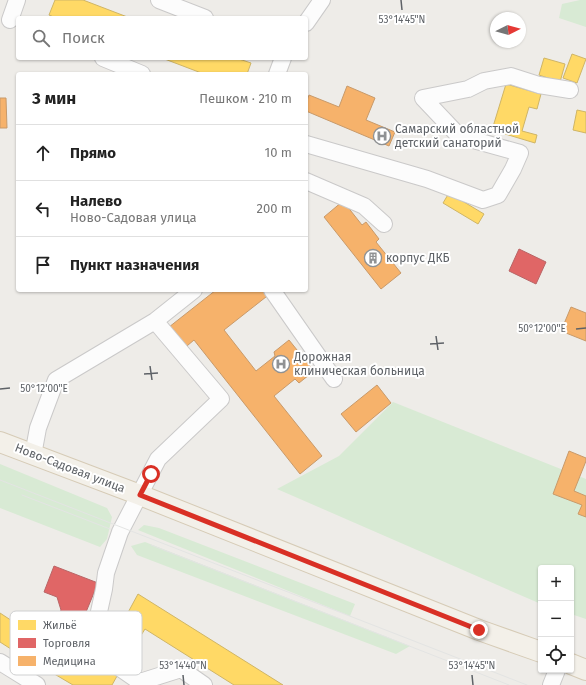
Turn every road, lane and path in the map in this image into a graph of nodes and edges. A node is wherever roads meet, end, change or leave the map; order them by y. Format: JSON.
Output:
{"nodes":[{"id":1,"x":17,"y":0,"type":"edge"},
{"id":2,"x":159,"y":0,"type":"edge"},
{"id":3,"x":322,"y":0,"type":"edge"},
{"id":4,"x":200,"y":16,"type":"edge"},
{"id":5,"x":308,"y":19,"type":"edge"},
{"id":6,"x":9,"y":20,"type":"edge"},
{"id":7,"x":108,"y":60,"type":"edge"},
{"id":8,"x":283,"y":60,"type":"edge"},
{"id":9,"x":137,"y":72,"type":"edge"},
{"id":10,"x":278,"y":72,"type":"edge"},
{"id":11,"x":570,"y":90,"type":"dead end"},
{"id":12,"x":308,"y":145,"type":"edge"},
{"id":13,"x":308,"y":182,"type":"edge"},
{"id":14,"x":384,"y":224,"type":"dead end"},
{"id":15,"x":191,"y":292,"type":"edge"},
{"id":16,"x":273,"y":292,"type":"edge"},
{"id":17,"x":155,"y":321,"type":"junction"},
{"id":18,"x":334,"y":379,"type":"dead end"},
{"id":19,"x":0,"y":442,"type":"edge"},
{"id":20,"x":33,"y":455,"type":"junction"},
{"id":21,"x":140,"y":495,"type":"junction"},
{"id":22,"x":99,"y":611,"type":"edge"},
{"id":23,"x":538,"y":651,"type":"edge"},
{"id":24,"x":0,"y":662,"type":"edge"},
{"id":25,"x":574,"y":665,"type":"edge"},
{"id":26,"x":10,"y":668,"type":"edge"},
{"id":27,"x":586,"y":670,"type":"edge"},
{"id":28,"x":556,"y":673,"type":"edge"},
{"id":29,"x":21,"y":675,"type":"edge"},
{"id":30,"x":127,"y":675,"type":"edge"},
{"id":31,"x":139,"y":684,"type":"edge"},
{"id":32,"x":37,"y":685,"type":"edge"},
{"id":33,"x":204,"y":685,"type":"edge"},
{"id":34,"x":551,"y":685,"type":"edge"}],
"edges":[{"from":1,"to":6,"type":"street"},
{"from":2,"to":4,"type":"street"},
{"from":3,"to":5,"type":"street"},
{"from":7,"to":9,"type":"street"},
{"from":8,"to":10,"type":"street"},
{"from":11,"to":12,"type":"street"},
{"from":13,"to":14,"type":"street"},
{"from":15,"to":17,"type":"street"},
{"from":16,"to":18,"type":"street"},
{"from":17,"to":20,"type":"street"},
{"from":17,"to":21,"type":"street"},
{"from":19,"to":20,"type":"main road","name":"Ново-Садовая улица"},
{"from":20,"to":21,"type":"main road","name":"Ново-Садовая улица"},
{"from":21,"to":22,"type":"street"},
{"from":21,"to":23,"type":"main road","name":"Ново-Садовая улица"},
{"from":24,"to":26,"type":"street"},
{"from":25,"to":27,"type":"main road"},
{"from":28,"to":34,"type":"street"},
{"from":29,"to":32,"type":"street"},
{"from":30,"to":31,"type":"street"},
{"from":31,"to":33,"type":"street"}]}
